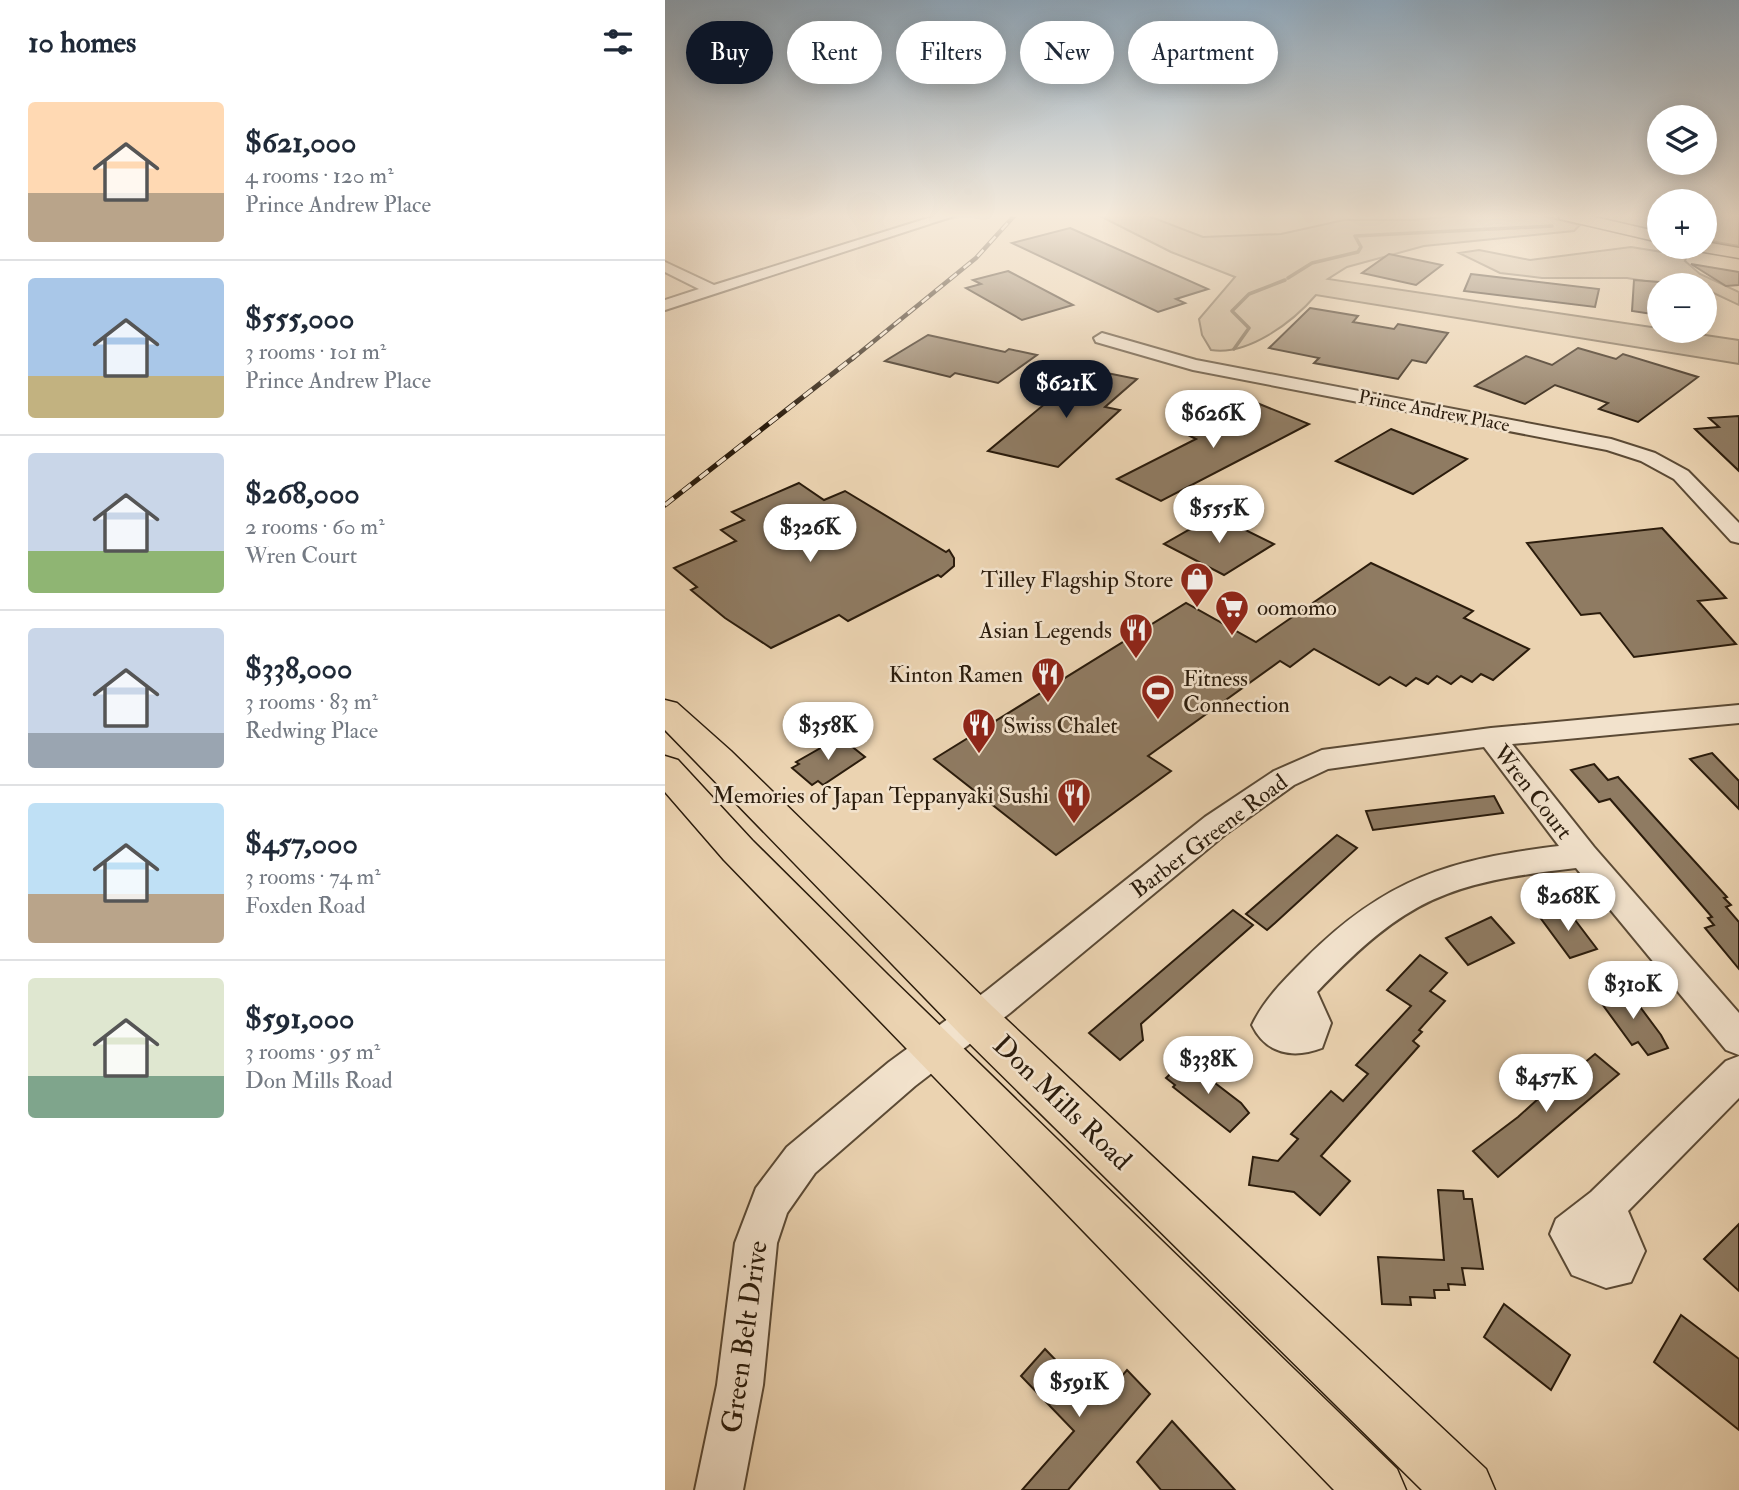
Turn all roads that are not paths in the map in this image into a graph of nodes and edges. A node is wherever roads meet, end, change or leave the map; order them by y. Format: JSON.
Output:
{"nodes":[{"id":1,"x":702,"y":285,"type":"edge"},
{"id":2,"x":730,"y":285,"type":"edge"},
{"id":3,"x":713,"y":290,"type":"junction"},
{"id":4,"x":665,"y":305,"type":"edge"},
{"id":5,"x":1102,"y":338,"type":"dead end"},
{"id":6,"x":1739,"y":536,"type":"edge"},
{"id":7,"x":665,"y":711,"type":"edge"},
{"id":8,"x":1737,"y":717,"type":"edge"},
{"id":9,"x":1491,"y":737,"type":"junction"},
{"id":10,"x":665,"y":769,"type":"edge"},
{"id":11,"x":1583,"y":855,"type":"junction"},
{"id":12,"x":1298,"y":989,"type":"dead end"},
{"id":13,"x":956,"y":1035,"type":"junction"},
{"id":14,"x":1739,"y":1039,"type":"edge"},
{"id":15,"x":1739,"y":1073,"type":"edge"},
{"id":16,"x":1605,"y":1206,"type":"dead end"},
{"id":17,"x":719,"y":1490,"type":"edge"},
{"id":18,"x":1376,"y":1490,"type":"edge"},
{"id":19,"x":1465,"y":1490,"type":"edge"}],
"edges":[{"from":1,"to":3,"type":"street"},
{"from":2,"to":3,"type":"street"},
{"from":3,"to":4,"type":"street"},
{"from":5,"to":6,"type":"street","name":"Prince Andrew Place"},
{"from":7,"to":13,"type":"main road","name":"Don Mills Road"},
{"from":8,"to":9,"type":"street","name":"Barber Greene Road"},
{"from":9,"to":11,"type":"street","name":"Wren Court"},
{"from":9,"to":13,"type":"street","name":"Barber Greene Road"},
{"from":10,"to":13,"type":"main road","name":"Don Mills Road"},
{"from":11,"to":12,"type":"street"},
{"from":11,"to":14,"type":"street","name":"Wren Court"},
{"from":13,"to":17,"type":"street","name":"Green Belt Drive"},
{"from":13,"to":18,"type":"main road","name":"Don Mills Road"},
{"from":13,"to":19,"type":"main road","name":"Don Mills Road"},
{"from":15,"to":16,"type":"street"}]}
